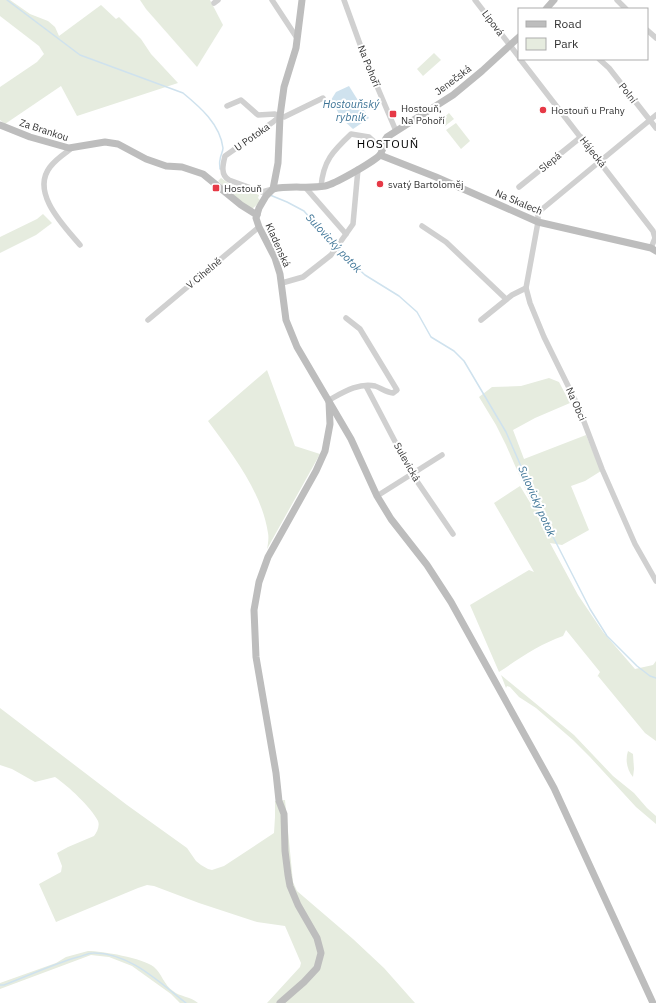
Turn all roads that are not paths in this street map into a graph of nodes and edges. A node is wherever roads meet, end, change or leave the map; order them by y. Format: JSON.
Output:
{"nodes":[{"id":1,"x":272,"y":0,"type":"edge"},
{"id":2,"x":302,"y":0,"type":"edge"},
{"id":3,"x":344,"y":0,"type":"edge"},
{"id":4,"x":475,"y":0,"type":"edge"},
{"id":5,"x":554,"y":0,"type":"edge"},
{"id":6,"x":617,"y":0,"type":"edge"},
{"id":7,"x":548,"y":8,"type":"edge"},
{"id":8,"x":625,"y":8,"type":"edge"},
{"id":9,"x":648,"y":31,"type":"edge"},
{"id":10,"x":298,"y":38,"type":"junction"},
{"id":11,"x":518,"y":38,"type":"edge"},
{"id":12,"x":656,"y":38,"type":"edge"},
{"id":13,"x":510,"y":46,"type":"junction"},
{"id":14,"x":518,"y":56,"type":"edge"},
{"id":15,"x":522,"y":60,"type":"edge"},
{"id":16,"x":600,"y":60,"type":"edge"},
{"id":17,"x":322,"y":98,"type":"dead end"},
{"id":18,"x":227,"y":106,"type":"dead end"},
{"id":19,"x":656,"y":115,"type":"edge"},
{"id":20,"x":280,"y":116,"type":"junction"},
{"id":21,"x":650,"y":121,"type":"junction"},
{"id":22,"x":3,"y":126,"type":"edge"},
{"id":23,"x":656,"y":128,"type":"edge"},
{"id":24,"x":396,"y":131,"type":"junction"},
{"id":25,"x":581,"y":137,"type":"junction"},
{"id":26,"x":72,"y":148,"type":"junction"},
{"id":27,"x":382,"y":153,"type":"junction"},
{"id":28,"x":600,"y":161,"type":"junction"},
{"id":29,"x":358,"y":169,"type":"junction"},
{"id":30,"x":304,"y":187,"type":"junction"},
{"id":31,"x":322,"y":187,"type":"junction"},
{"id":32,"x":519,"y":187,"type":"dead end"},
{"id":33,"x":273,"y":189,"type":"junction"},
{"id":34,"x":257,"y":215,"type":"junction"},
{"id":35,"x":538,"y":222,"type":"junction"},
{"id":36,"x":422,"y":226,"type":"dead end"},
{"id":37,"x":259,"y":227,"type":"junction"},
{"id":38,"x":346,"y":234,"type":"junction"},
{"id":39,"x":656,"y":238,"type":"edge"},
{"id":40,"x":80,"y":245,"type":"dead end"},
{"id":41,"x":654,"y":250,"type":"edge"},
{"id":42,"x":282,"y":283,"type":"junction"},
{"id":43,"x":526,"y":288,"type":"junction"},
{"id":44,"x":506,"y":299,"type":"junction"},
{"id":45,"x":346,"y":318,"type":"dead end"},
{"id":46,"x":148,"y":320,"type":"dead end"},
{"id":47,"x":481,"y":320,"type":"dead end"},
{"id":48,"x":366,"y":386,"type":"junction"},
{"id":49,"x":329,"y":400,"type":"junction"},
{"id":50,"x":442,"y":455,"type":"dead end"},
{"id":51,"x":412,"y":474,"type":"junction"},
{"id":52,"x":377,"y":496,"type":"junction"},
{"id":53,"x":452,"y":534,"type":"dead end"},
{"id":54,"x":656,"y":581,"type":"edge"},
{"id":55,"x":280,"y":1003,"type":"edge"},
{"id":56,"x":653,"y":1003,"type":"edge"}],
"edges":[{"from":1,"to":10,"type":"street"},
{"from":2,"to":10,"type":"street","name":"Kladenská"},
{"from":3,"to":24,"type":"street","name":"Na Pohoří"},
{"from":4,"to":13,"type":"street","name":"Lipová"},
{"from":5,"to":7,"type":"street"},
{"from":6,"to":8,"type":"street"},
{"from":9,"to":12,"type":"street"},
{"from":10,"to":20,"type":"street","name":"Kladenská"},
{"from":11,"to":13,"type":"street","name":"Jenečská"},
{"from":13,"to":14,"type":"street","name":"Hájecká"},
{"from":13,"to":24,"type":"street","name":"Jenečská"},
{"from":15,"to":25,"type":"street","name":"Hájecká"},
{"from":16,"to":21,"type":"street","name":"Polní"},
{"from":17,"to":20,"type":"street"},
{"from":18,"to":20,"type":"street"},
{"from":19,"to":21,"type":"street","name":"Na Obci"},
{"from":20,"to":33,"type":"street","name":"Kladenská"},
{"from":20,"to":33,"type":"street","name":"U Potoka"},
{"from":21,"to":23,"type":"street","name":"Polní"},
{"from":21,"to":28,"type":"street","name":"Na Obci"},
{"from":22,"to":26,"type":"street","name":"Za Brankou"},
{"from":24,"to":27,"type":"street","name":"Jenečská"},
{"from":25,"to":28,"type":"street","name":"Hájecká"},
{"from":25,"to":32,"type":"street","name":"Slepá"},
{"from":26,"to":34,"type":"street","name":"Za Brankou"},
{"from":26,"to":40,"type":"street"},
{"from":27,"to":29,"type":"street","name":"Jenečská"},
{"from":27,"to":31,"type":"street"},
{"from":27,"to":35,"type":"street","name":"Na Skalech"},
{"from":28,"to":35,"type":"street","name":"Na Obci"},
{"from":28,"to":39,"type":"street","name":"Hájecká"},
{"from":29,"to":31,"type":"street","name":"Jenečská"},
{"from":29,"to":38,"type":"street"},
{"from":30,"to":31,"type":"street","name":"Jenečská"},
{"from":30,"to":33,"type":"street","name":"Jenečská"},
{"from":30,"to":38,"type":"street"},
{"from":33,"to":34,"type":"street","name":"Kladenská"},
{"from":34,"to":37,"type":"street","name":"Kladenská"},
{"from":35,"to":41,"type":"street","name":"Na Skalech"},
{"from":35,"to":43,"type":"street","name":"Na Obci"},
{"from":36,"to":44,"type":"street"},
{"from":37,"to":42,"type":"street","name":"Kladenská"},
{"from":37,"to":46,"type":"street","name":"V Cihelně"},
{"from":38,"to":42,"type":"street"},
{"from":39,"to":41,"type":"street","name":"Hájecká"},
{"from":42,"to":49,"type":"street","name":"Kladenská"},
{"from":43,"to":44,"type":"street"},
{"from":43,"to":54,"type":"street","name":"Na Obci"},
{"from":44,"to":47,"type":"street"},
{"from":45,"to":48,"type":"street"},
{"from":48,"to":49,"type":"street"},
{"from":48,"to":51,"type":"street","name":"Sulevická"},
{"from":49,"to":52,"type":"street","name":"Kladenská"},
{"from":49,"to":55,"type":"street","name":"Kladenská"},
{"from":50,"to":51,"type":"street"},
{"from":51,"to":52,"type":"street"},
{"from":51,"to":53,"type":"street","name":"Sulevická"},
{"from":52,"to":56,"type":"street","name":"Kladenská"}]}
